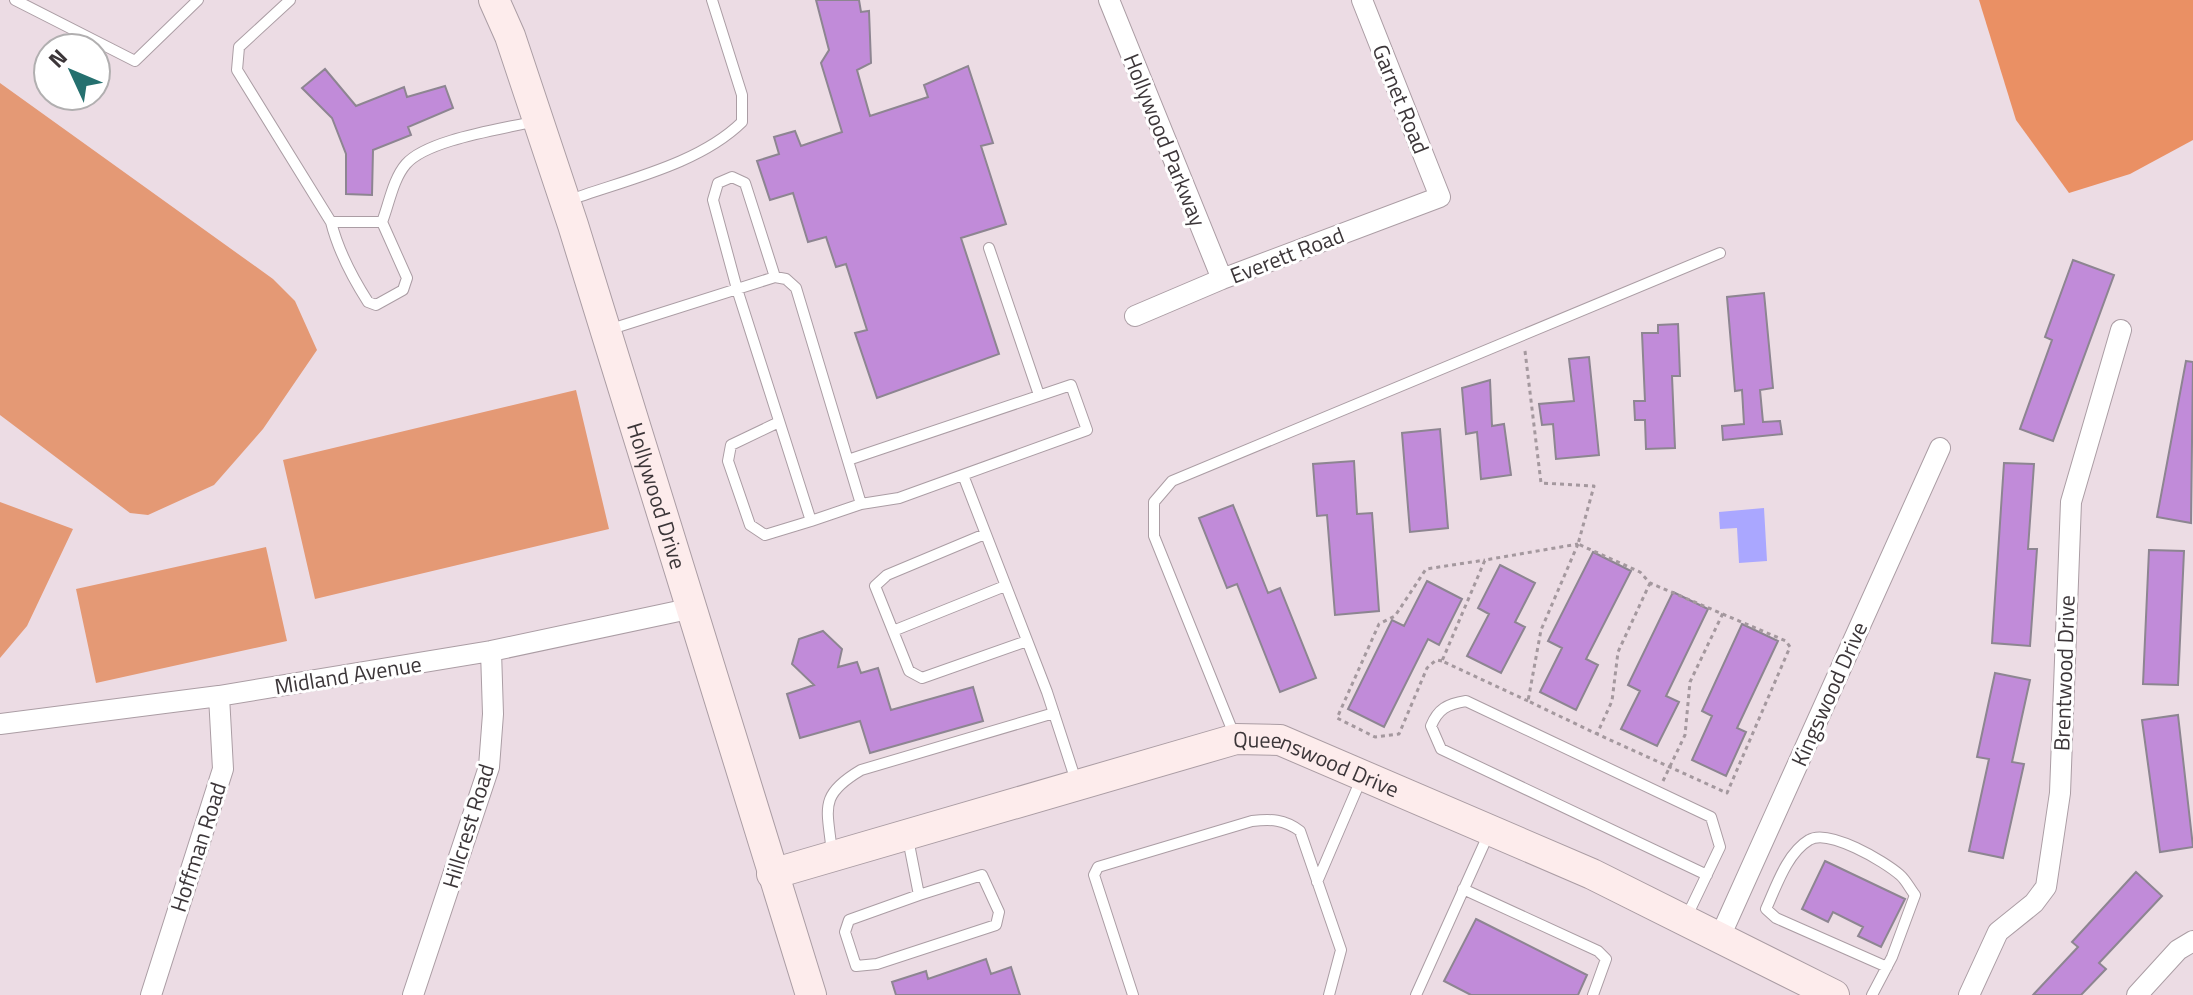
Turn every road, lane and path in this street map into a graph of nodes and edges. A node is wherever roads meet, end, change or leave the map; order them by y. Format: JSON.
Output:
{"nodes":[{"id":1,"x":15,"y":0,"type":"edge"},
{"id":2,"x":198,"y":0,"type":"edge"},
{"id":3,"x":290,"y":0,"type":"edge"},
{"id":4,"x":494,"y":0,"type":"edge"},
{"id":5,"x":712,"y":0,"type":"edge"},
{"id":6,"x":1109,"y":0,"type":"edge"},
{"id":7,"x":1362,"y":0,"type":"edge"},
{"id":8,"x":538,"y":121,"type":"junction"},
{"id":9,"x":1440,"y":197,"type":"joint"},
{"id":10,"x":565,"y":202,"type":"junction"},
{"id":11,"x":331,"y":222,"type":"junction"},
{"id":12,"x":382,"y":222,"type":"junction"},
{"id":13,"x":989,"y":248,"type":"dead end"},
{"id":14,"x":1720,"y":253,"type":"dead end"},
{"id":15,"x":775,"y":277,"type":"junction"},
{"id":16,"x":1222,"y":279,"type":"junction"},
{"id":17,"x":737,"y":289,"type":"junction"},
{"id":18,"x":1135,"y":316,"type":"dead end"},
{"id":19,"x":606,"y":330,"type":"junction"},
{"id":20,"x":2121,"y":330,"type":"dead end"},
{"id":21,"x":1521,"y":336,"type":"junction"},
{"id":22,"x":1039,"y":395,"type":"junction"},
{"id":23,"x":779,"y":422,"type":"junction"},
{"id":24,"x":1940,"y":448,"type":"dead end"},
{"id":25,"x":848,"y":460,"type":"junction"},
{"id":26,"x":963,"y":475,"type":"junction"},
{"id":27,"x":861,"y":504,"type":"junction"},
{"id":28,"x":811,"y":521,"type":"junction"},
{"id":29,"x":985,"y":534,"type":"junction"},
{"id":30,"x":1578,"y":544,"type":"junction"},
{"id":31,"x":1485,"y":560,"type":"junction"},
{"id":32,"x":1650,"y":583,"type":"junction"},
{"id":33,"x":1005,"y":586,"type":"junction"},
{"id":34,"x":693,"y":608,"type":"junction"},
{"id":35,"x":1724,"y":611,"type":"junction"},
{"id":36,"x":893,"y":631,"type":"junction"},
{"id":37,"x":1027,"y":641,"type":"junction"},
{"id":38,"x":491,"y":651,"type":"junction"},
{"id":39,"x":1442,"y":661,"type":"junction"},
{"id":40,"x":219,"y":696,"type":"junction"},
{"id":41,"x":1528,"y":701,"type":"junction"},
{"id":42,"x":1054,"y":713,"type":"junction"},
{"id":43,"x":0,"y":724,"type":"edge"},
{"id":44,"x":1597,"y":734,"type":"junction"},
{"id":45,"x":1236,"y":739,"type":"junction"},
{"id":46,"x":1670,"y":767,"type":"junction"},
{"id":47,"x":1364,"y":774,"type":"junction"},
{"id":48,"x":1078,"y":786,"type":"junction"},
{"id":49,"x":1657,"y":791,"type":"junction"},
{"id":50,"x":1490,"y":829,"type":"junction"},
{"id":51,"x":907,"y":833,"type":"junction"},
{"id":52,"x":833,"y":855,"type":"junction"},
{"id":53,"x":772,"y":874,"type":"junction"},
{"id":54,"x":1707,"y":875,"type":"junction"},
{"id":55,"x":1317,"y":882,"type":"junction"},
{"id":56,"x":1463,"y":889,"type":"junction"},
{"id":57,"x":919,"y":895,"type":"junction"},
{"id":58,"x":1685,"y":922,"type":"junction"},
{"id":59,"x":1719,"y":939,"type":"junction"},
{"id":60,"x":2193,"y":941,"type":"edge"},
{"id":61,"x":1887,"y":967,"type":"junction"},
{"id":62,"x":151,"y":995,"type":"edge"},
{"id":63,"x":413,"y":995,"type":"edge"},
{"id":64,"x":811,"y":995,"type":"edge"},
{"id":65,"x":1133,"y":995,"type":"edge"},
{"id":66,"x":1329,"y":995,"type":"edge"},
{"id":67,"x":1416,"y":995,"type":"edge"},
{"id":68,"x":1593,"y":995,"type":"edge"},
{"id":69,"x":1834,"y":995,"type":"edge"},
{"id":70,"x":1872,"y":995,"type":"edge"},
{"id":71,"x":1969,"y":995,"type":"edge"},
{"id":72,"x":2137,"y":995,"type":"edge"}],
"edges":[{"from":1,"to":2,"type":"lane"},
{"from":3,"to":11,"type":"lane"},
{"from":4,"to":8,"type":"street","name":"Hollywood Drive"},
{"from":5,"to":10,"type":"lane"},
{"from":6,"to":16,"type":"street","name":"Hollywood Parkway"},
{"from":7,"to":9,"type":"street","name":"Garnet Road"},
{"from":8,"to":10,"type":"street","name":"Hollywood Drive"},
{"from":8,"to":12,"type":"lane"},
{"from":9,"to":16,"type":"street","name":"Everett Road"},
{"from":10,"to":19,"type":"street","name":"Hollywood Drive"},
{"from":11,"to":12,"type":"lane"},
{"from":11,"to":12,"type":"lane"},
{"from":13,"to":22,"type":"lane"},
{"from":14,"to":21,"type":"lane"},
{"from":15,"to":17,"type":"lane"},
{"from":15,"to":17,"type":"lane"},
{"from":15,"to":25,"type":"lane"},
{"from":16,"to":18,"type":"street","name":"Everett Road"},
{"from":17,"to":19,"type":"lane"},
{"from":17,"to":23,"type":"lane"},
{"from":19,"to":34,"type":"street","name":"Hollywood Drive"},
{"from":20,"to":71,"type":"street","name":"Brentwood Drive"},
{"from":21,"to":30,"type":"path"},
{"from":21,"to":45,"type":"lane"},
{"from":22,"to":25,"type":"lane"},
{"from":22,"to":26,"type":"lane"},
{"from":23,"to":28,"type":"lane"},
{"from":23,"to":28,"type":"lane"},
{"from":24,"to":59,"type":"street","name":"Kingswood Drive"},
{"from":25,"to":27,"type":"lane"},
{"from":26,"to":27,"type":"lane"},
{"from":26,"to":29,"type":"lane"},
{"from":27,"to":28,"type":"lane"},
{"from":29,"to":33,"type":"lane"},
{"from":29,"to":36,"type":"lane"},
{"from":30,"to":31,"type":"path"},
{"from":30,"to":32,"type":"path"},
{"from":30,"to":41,"type":"path"},
{"from":31,"to":39,"type":"path"},
{"from":31,"to":39,"type":"path"},
{"from":32,"to":35,"type":"path"},
{"from":32,"to":44,"type":"path"},
{"from":33,"to":36,"type":"lane"},
{"from":33,"to":37,"type":"lane"},
{"from":34,"to":38,"type":"street","name":"Midland Avenue"},
{"from":34,"to":53,"type":"street","name":"Hollywood Drive"},
{"from":35,"to":46,"type":"path"},
{"from":35,"to":46,"type":"path"},
{"from":36,"to":37,"type":"lane"},
{"from":37,"to":42,"type":"lane"},
{"from":38,"to":40,"type":"street","name":"Midland Avenue"},
{"from":38,"to":63,"type":"street","name":"Hillcrest Road"},
{"from":39,"to":41,"type":"path"},
{"from":40,"to":43,"type":"street","name":"Midland Avenue"},
{"from":40,"to":62,"type":"street","name":"Hoffman Road"},
{"from":41,"to":44,"type":"path"},
{"from":42,"to":48,"type":"lane"},
{"from":42,"to":52,"type":"lane"},
{"from":44,"to":46,"type":"path"},
{"from":45,"to":47,"type":"street","name":"Queenswood Drive"},
{"from":45,"to":48,"type":"street","name":"Queenswood Drive"},
{"from":46,"to":49,"type":"path"},
{"from":47,"to":50,"type":"street","name":"Queenswood Drive"},
{"from":47,"to":55,"type":"lane"},
{"from":48,"to":51,"type":"street","name":"Queenswood Drive"},
{"from":49,"to":54,"type":"lane"},
{"from":49,"to":54,"type":"lane"},
{"from":50,"to":56,"type":"lane"},
{"from":50,"to":58,"type":"street","name":"Queenswood Drive"},
{"from":51,"to":52,"type":"street","name":"Queenswood Drive"},
{"from":51,"to":57,"type":"lane"},
{"from":52,"to":53,"type":"street","name":"Queenswood Drive"},
{"from":53,"to":64,"type":"street","name":"Hollywood Drive"},
{"from":54,"to":58,"type":"lane"},
{"from":55,"to":65,"type":"lane"},
{"from":55,"to":66,"type":"lane"},
{"from":56,"to":67,"type":"lane"},
{"from":56,"to":68,"type":"lane"},
{"from":57,"to":57,"type":"lane"},
{"from":58,"to":59,"type":"street","name":"Queenswood Drive"},
{"from":59,"to":69,"type":"street","name":"Queenswood Drive"},
{"from":60,"to":72,"type":"street"},
{"from":61,"to":61,"type":"lane"},
{"from":61,"to":70,"type":"lane"}]}
